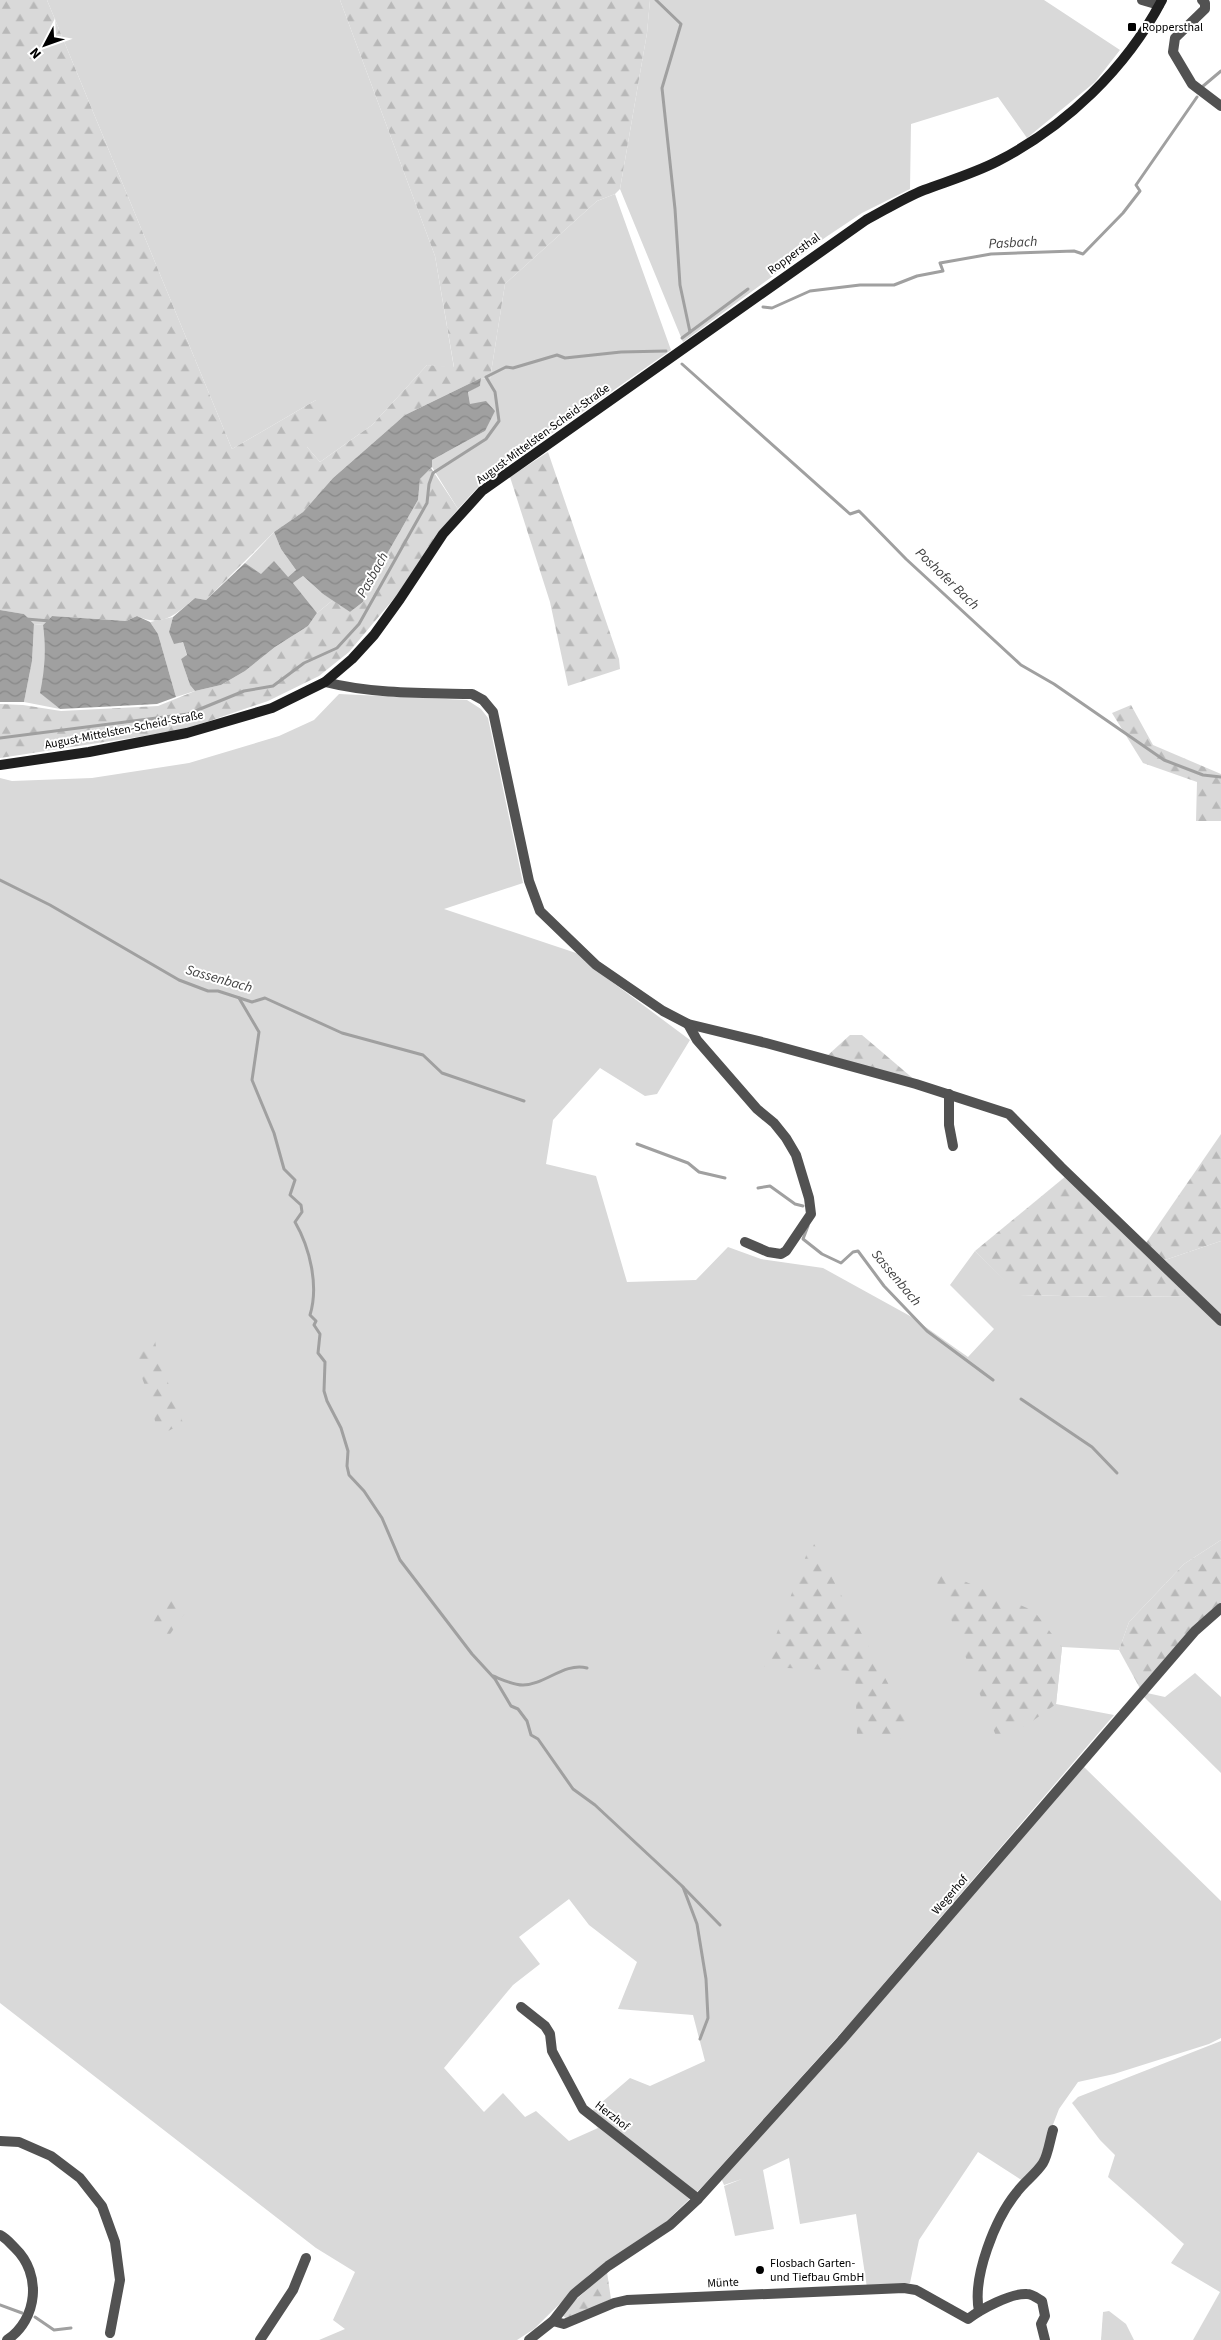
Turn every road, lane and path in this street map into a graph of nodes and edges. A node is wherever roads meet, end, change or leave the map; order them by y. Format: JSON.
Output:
{"nodes":[{"id":1,"x":1142,"y":0,"type":"edge"},
{"id":2,"x":1202,"y":0,"type":"edge"},
{"id":3,"x":1160,"y":3,"type":"edge"},
{"id":4,"x":1221,"y":106,"type":"edge"},
{"id":5,"x":679,"y":352,"type":"joint"},
{"id":6,"x":325,"y":682,"type":"junction"},
{"id":7,"x":0,"y":765,"type":"edge"},
{"id":8,"x":688,"y":1024,"type":"junction"},
{"id":9,"x":949,"y":1094,"type":"junction"},
{"id":10,"x":953,"y":1146,"type":"dead end"},
{"id":11,"x":745,"y":1242,"type":"dead end"},
{"id":12,"x":1221,"y":1320,"type":"edge"},
{"id":13,"x":1221,"y":1608,"type":"edge"},
{"id":14,"x":522,"y":2007,"type":"dead end"},
{"id":15,"x":1053,"y":2130,"type":"dead end"},
{"id":16,"x":0,"y":2141,"type":"edge"},
{"id":17,"x":698,"y":2199,"type":"junction"},
{"id":18,"x":0,"y":2235,"type":"edge"},
{"id":19,"x":306,"y":2258,"type":"dead end"},
{"id":20,"x":980,"y":2311,"type":"junction"},
{"id":21,"x":553,"y":2321,"type":"junction"},
{"id":22,"x":110,"y":2333,"type":"dead end"},
{"id":23,"x":7,"y":2340,"type":"edge"},
{"id":24,"x":260,"y":2340,"type":"edge"},
{"id":25,"x":529,"y":2340,"type":"edge"},
{"id":26,"x":1045,"y":2340,"type":"edge"}],
"edges":[{"from":1,"to":3,"type":"street","name":"Roppersthal"},
{"from":2,"to":4,"type":"street"},
{"from":3,"to":5,"type":"main road","name":"Roppersthal"},
{"from":5,"to":6,"type":"main road","name":"August-Mittelsten-Scheid-Straße"},
{"from":6,"to":7,"type":"main road","name":"August-Mittelsten-Scheid-Straße"},
{"from":6,"to":8,"type":"street"},
{"from":8,"to":9,"type":"street"},
{"from":8,"to":11,"type":"street"},
{"from":9,"to":10,"type":"street"},
{"from":9,"to":12,"type":"street"},
{"from":13,"to":17,"type":"street","name":"Wegerhof"},
{"from":14,"to":17,"type":"street","name":"Herzhof"},
{"from":15,"to":20,"type":"street"},
{"from":16,"to":22,"type":"street"},
{"from":17,"to":21,"type":"street","name":"Wegerhof"},
{"from":18,"to":23,"type":"street"},
{"from":19,"to":24,"type":"street"},
{"from":20,"to":21,"type":"street","name":"Münte"},
{"from":20,"to":26,"type":"street","name":"Münte"},
{"from":21,"to":25,"type":"street"}]}
